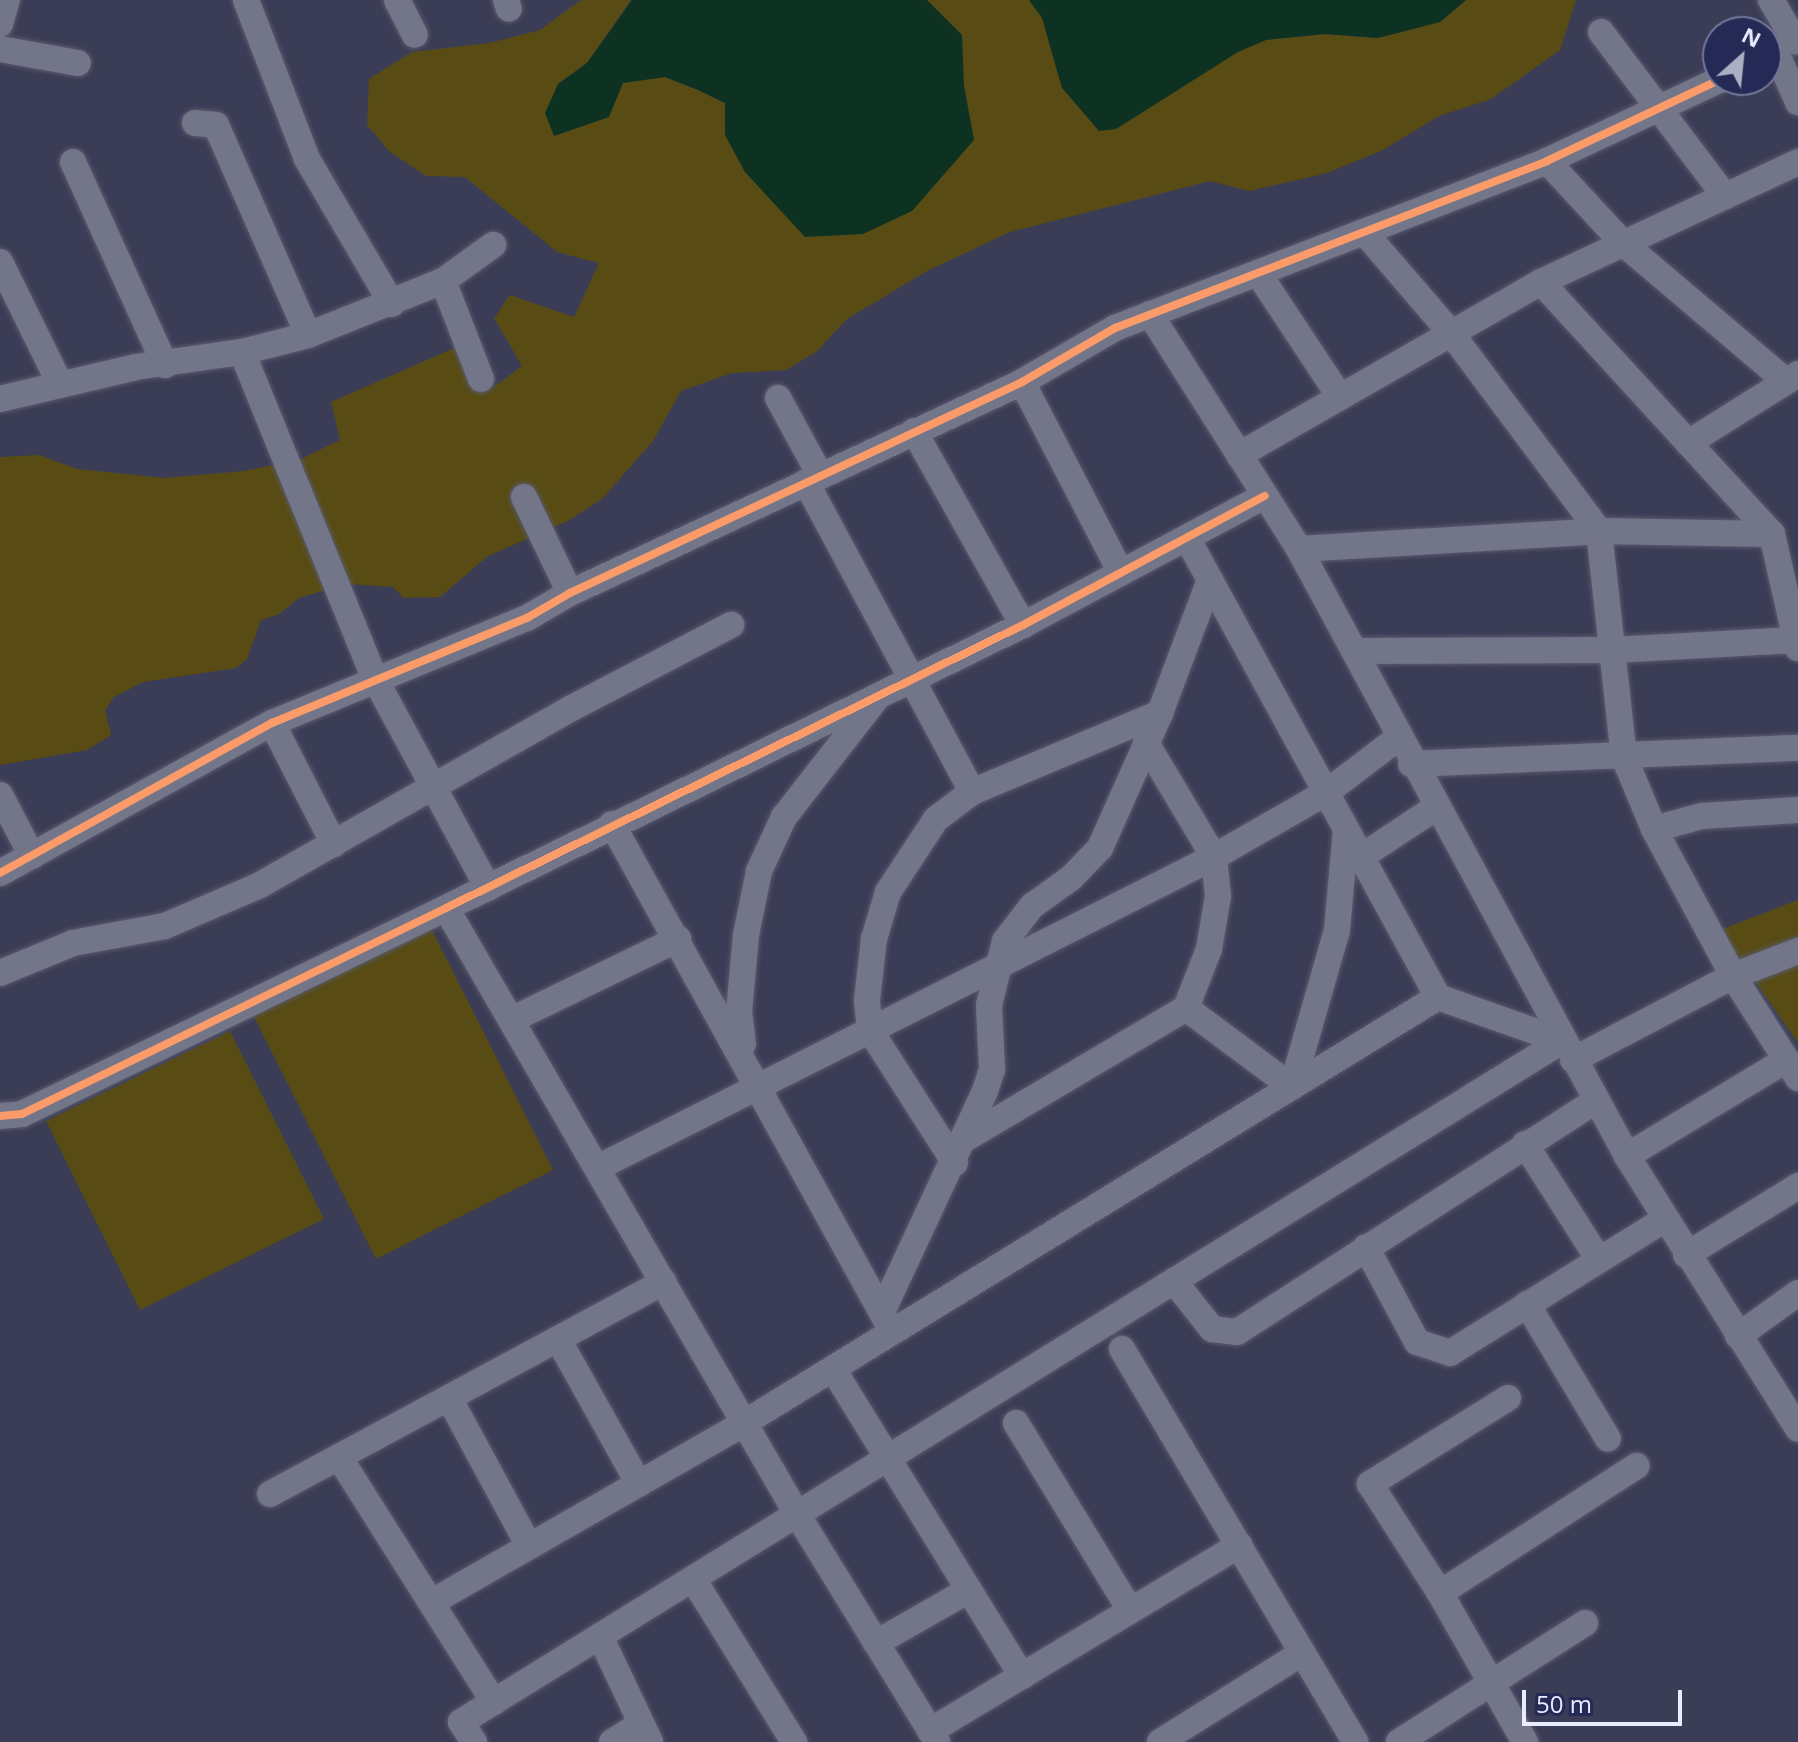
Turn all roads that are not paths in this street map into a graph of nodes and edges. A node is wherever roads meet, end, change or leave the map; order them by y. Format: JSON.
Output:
{"nodes":[{"id":1,"x":7,"y":0,"type":"edge"},
{"id":2,"x":246,"y":0,"type":"edge"},
{"id":3,"x":397,"y":0,"type":"edge"},
{"id":4,"x":1771,"y":0,"type":"edge"},
{"id":5,"x":0,"y":24,"type":"edge"},
{"id":6,"x":1601,"y":32,"type":"dead end"},
{"id":7,"x":415,"y":35,"type":"dead end"},
{"id":8,"x":1784,"y":46,"type":"edge"},
{"id":9,"x":0,"y":49,"type":"edge"},
{"id":10,"x":78,"y":63,"type":"dead end"},
{"id":11,"x":1702,"y":89,"type":"edge"},
{"id":12,"x":1798,"y":102,"type":"edge"},
{"id":13,"x":1659,"y":112,"type":"junction"},
{"id":14,"x":195,"y":123,"type":"dead end"},
{"id":15,"x":1547,"y":161,"type":"junction"},
{"id":16,"x":73,"y":162,"type":"dead end"},
{"id":17,"x":1798,"y":162,"type":"edge"},
{"id":18,"x":1725,"y":196,"type":"junction"},
{"id":19,"x":1365,"y":233,"type":"junction"},
{"id":20,"x":1623,"y":243,"type":"junction"},
{"id":21,"x":493,"y":245,"type":"dead end"},
{"id":22,"x":0,"y":262,"type":"edge"},
{"id":23,"x":1258,"y":273,"type":"junction"},
{"id":24,"x":443,"y":281,"type":"junction"},
{"id":25,"x":1541,"y":282,"type":"junction"},
{"id":26,"x":392,"y":304,"type":"junction"},
{"id":27,"x":1150,"y":314,"type":"junction"},
{"id":28,"x":1451,"y":333,"type":"junction"},
{"id":29,"x":308,"y":335,"type":"junction"},
{"id":30,"x":242,"y":352,"type":"junction"},
{"id":31,"x":165,"y":365,"type":"junction"},
{"id":32,"x":1792,"y":378,"type":"edge"},
{"id":33,"x":481,"y":379,"type":"dead end"},
{"id":34,"x":1022,"y":382,"type":"junction"},
{"id":35,"x":60,"y":384,"type":"junction"},
{"id":36,"x":1340,"y":397,"type":"junction"},
{"id":37,"x":778,"y":398,"type":"dead end"},
{"id":38,"x":0,"y":399,"type":"edge"},
{"id":39,"x":914,"y":431,"type":"junction"},
{"id":40,"x":1688,"y":443,"type":"junction"},
{"id":41,"x":1239,"y":455,"type":"junction"},
{"id":42,"x":813,"y":478,"type":"junction"},
{"id":43,"x":1265,"y":496,"type":"junction"},
{"id":44,"x":524,"y":497,"type":"dead end"},
{"id":45,"x":1599,"y":531,"type":"junction"},
{"id":46,"x":1772,"y":534,"type":"junction"},
{"id":47,"x":1187,"y":538,"type":"junction"},
{"id":48,"x":1299,"y":549,"type":"junction"},
{"id":49,"x":1121,"y":573,"type":"junction"},
{"id":50,"x":1210,"y":580,"type":"junction"},
{"id":51,"x":570,"y":593,"type":"junction"},
{"id":52,"x":731,"y":625,"type":"dead end"},
{"id":53,"x":1023,"y":625,"type":"junction"},
{"id":54,"x":1797,"y":644,"type":"edge"},
{"id":55,"x":1612,"y":650,"type":"junction"},
{"id":56,"x":1354,"y":651,"type":"junction"},
{"id":57,"x":374,"y":677,"type":"junction"},
{"id":58,"x":908,"y":680,"type":"junction"},
{"id":59,"x":881,"y":693,"type":"junction"},
{"id":60,"x":1160,"y":713,"type":"junction"},
{"id":61,"x":272,"y":723,"type":"junction"},
{"id":62,"x":1398,"y":738,"type":"junction"},
{"id":63,"x":1146,"y":743,"type":"junction"},
{"id":64,"x":1798,"y":748,"type":"edge"},
{"id":65,"x":1624,"y":757,"type":"junction"},
{"id":66,"x":1411,"y":764,"type":"junction"},
{"id":67,"x":434,"y":789,"type":"junction"},
{"id":68,"x":972,"y":792,"type":"junction"},
{"id":69,"x":1327,"y":792,"type":"junction"},
{"id":70,"x":0,"y":795,"type":"edge"},
{"id":71,"x":1435,"y":808,"type":"junction"},
{"id":72,"x":1798,"y":810,"type":"edge"},
{"id":73,"x":612,"y":824,"type":"junction"},
{"id":74,"x":1346,"y":829,"type":"junction"},
{"id":75,"x":1654,"y":829,"type":"junction"},
{"id":76,"x":334,"y":844,"type":"junction"},
{"id":77,"x":32,"y":856,"type":"junction"},
{"id":78,"x":1214,"y":857,"type":"junction"},
{"id":79,"x":1361,"y":857,"type":"junction"},
{"id":80,"x":0,"y":873,"type":"edge"},
{"id":81,"x":488,"y":888,"type":"junction"},
{"id":82,"x":446,"y":908,"type":"junction"},
{"id":83,"x":678,"y":939,"type":"junction"},
{"id":84,"x":1798,"y":951,"type":"edge"},
{"id":85,"x":999,"y":965,"type":"junction"},
{"id":86,"x":0,"y":973,"type":"edge"},
{"id":87,"x":1733,"y":976,"type":"junction"},
{"id":88,"x":1438,"y":997,"type":"junction"},
{"id":89,"x":1186,"y":1008,"type":"junction"},
{"id":90,"x":511,"y":1020,"type":"junction"},
{"id":91,"x":870,"y":1030,"type":"junction"},
{"id":92,"x":1568,"y":1050,"type":"junction"},
{"id":93,"x":744,"y":1056,"type":"junction"},
{"id":94,"x":1792,"y":1069,"type":"edge"},
{"id":95,"x":761,"y":1085,"type":"junction"},
{"id":96,"x":1292,"y":1087,"type":"junction"},
{"id":97,"x":1596,"y":1101,"type":"junction"},
{"id":98,"x":0,"y":1116,"type":"edge"},
{"id":99,"x":968,"y":1137,"type":"junction"},
{"id":100,"x":1525,"y":1144,"type":"junction"},
{"id":101,"x":1627,"y":1156,"type":"junction"},
{"id":102,"x":955,"y":1163,"type":"junction"},
{"id":103,"x":597,"y":1168,"type":"junction"},
{"id":104,"x":1798,"y":1186,"type":"edge"},
{"id":105,"x":1665,"y":1219,"type":"junction"},
{"id":106,"x":1366,"y":1247,"type":"junction"},
{"id":107,"x":1686,"y":1255,"type":"junction"},
{"id":108,"x":1598,"y":1258,"type":"junction"},
{"id":109,"x":1174,"y":1281,"type":"junction"},
{"id":110,"x":663,"y":1282,"type":"junction"},
{"id":111,"x":1798,"y":1293,"type":"edge"},
{"id":112,"x":1527,"y":1304,"type":"junction"},
{"id":113,"x":886,"y":1321,"type":"junction"},
{"id":114,"x":1738,"y":1336,"type":"junction"},
{"id":115,"x":558,"y":1339,"type":"junction"},
{"id":116,"x":1122,"y":1349,"type":"dead end"},
{"id":117,"x":833,"y":1369,"type":"junction"},
{"id":118,"x":449,"y":1398,"type":"junction"},
{"id":119,"x":1508,"y":1398,"type":"dead end"},
{"id":120,"x":744,"y":1423,"type":"junction"},
{"id":121,"x":1016,"y":1423,"type":"dead end"},
{"id":122,"x":1797,"y":1426,"type":"edge"},
{"id":123,"x":1608,"y":1439,"type":"dead end"},
{"id":124,"x":339,"y":1457,"type":"junction"},
{"id":125,"x":886,"y":1459,"type":"junction"},
{"id":126,"x":1636,"y":1466,"type":"dead end"},
{"id":127,"x":639,"y":1484,"type":"junction"},
{"id":128,"x":270,"y":1494,"type":"dead end"},
{"id":129,"x":797,"y":1514,"type":"junction"},
{"id":130,"x":1239,"y":1545,"type":"junction"},
{"id":131,"x":529,"y":1546,"type":"junction"},
{"id":132,"x":693,"y":1579,"type":"junction"},
{"id":133,"x":969,"y":1590,"type":"junction"},
{"id":134,"x":1440,"y":1593,"type":"junction"},
{"id":135,"x":432,"y":1602,"type":"junction"},
{"id":136,"x":1130,"y":1610,"type":"junction"},
{"id":137,"x":1585,"y":1623,"type":"dead end"},
{"id":138,"x":600,"y":1636,"type":"junction"},
{"id":139,"x":876,"y":1643,"type":"junction"},
{"id":140,"x":1302,"y":1653,"type":"junction"},
{"id":141,"x":1022,"y":1676,"type":"junction"},
{"id":142,"x":1489,"y":1683,"type":"junction"},
{"id":143,"x":494,"y":1702,"type":"junction"},
{"id":144,"x":645,"y":1733,"type":"edge"},
{"id":145,"x":934,"y":1736,"type":"edge"},
{"id":146,"x":474,"y":1742,"type":"edge"},
{"id":147,"x":612,"y":1742,"type":"edge"},
{"id":148,"x":794,"y":1742,"type":"edge"},
{"id":149,"x":1160,"y":1742,"type":"edge"},
{"id":150,"x":1355,"y":1742,"type":"edge"},
{"id":151,"x":1399,"y":1742,"type":"edge"},
{"id":152,"x":1525,"y":1742,"type":"edge"}],
"edges":[{"from":1,"to":5,"type":"street"},
{"from":2,"to":26,"type":"street"},
{"from":3,"to":7,"type":"street"},
{"from":4,"to":8,"type":"street"},
{"from":6,"to":13,"type":"street"},
{"from":8,"to":12,"type":"street"},
{"from":9,"to":10,"type":"street"},
{"from":11,"to":13,"type":"street"},
{"from":13,"to":15,"type":"street"},
{"from":13,"to":18,"type":"street"},
{"from":14,"to":29,"type":"street"},
{"from":15,"to":19,"type":"street"},
{"from":15,"to":20,"type":"street"},
{"from":16,"to":31,"type":"street"},
{"from":17,"to":18,"type":"street"},
{"from":18,"to":20,"type":"street"},
{"from":19,"to":23,"type":"street"},
{"from":19,"to":28,"type":"street"},
{"from":20,"to":25,"type":"street"},
{"from":20,"to":32,"type":"street"},
{"from":21,"to":24,"type":"street"},
{"from":22,"to":35,"type":"street"},
{"from":23,"to":27,"type":"street"},
{"from":23,"to":36,"type":"street"},
{"from":24,"to":26,"type":"street"},
{"from":24,"to":33,"type":"street"},
{"from":25,"to":28,"type":"street"},
{"from":25,"to":40,"type":"street"},
{"from":26,"to":29,"type":"street"},
{"from":27,"to":34,"type":"street"},
{"from":27,"to":41,"type":"street"},
{"from":28,"to":36,"type":"street"},
{"from":28,"to":45,"type":"street"},
{"from":29,"to":30,"type":"street"},
{"from":30,"to":31,"type":"street"},
{"from":30,"to":57,"type":"street"},
{"from":31,"to":35,"type":"street"},
{"from":32,"to":40,"type":"street"},
{"from":34,"to":39,"type":"street"},
{"from":34,"to":49,"type":"street"},
{"from":35,"to":38,"type":"street"},
{"from":36,"to":41,"type":"street"},
{"from":37,"to":42,"type":"street"},
{"from":39,"to":42,"type":"street"},
{"from":39,"to":53,"type":"street"},
{"from":40,"to":46,"type":"street"},
{"from":41,"to":43,"type":"street"},
{"from":42,"to":51,"type":"street"},
{"from":42,"to":58,"type":"street"},
{"from":43,"to":47,"type":"street"},
{"from":43,"to":48,"type":"street"},
{"from":44,"to":51,"type":"street"},
{"from":45,"to":46,"type":"street"},
{"from":45,"to":48,"type":"street"},
{"from":45,"to":55,"type":"street"},
{"from":46,"to":54,"type":"street"},
{"from":47,"to":49,"type":"street"},
{"from":47,"to":50,"type":"street"},
{"from":48,"to":56,"type":"street"},
{"from":49,"to":53,"type":"street"},
{"from":50,"to":60,"type":"street"},
{"from":50,"to":69,"type":"street"},
{"from":51,"to":57,"type":"street"},
{"from":52,"to":67,"type":"street"},
{"from":53,"to":58,"type":"street"},
{"from":54,"to":55,"type":"street"},
{"from":55,"to":56,"type":"street"},
{"from":55,"to":65,"type":"street"},
{"from":56,"to":62,"type":"street"},
{"from":57,"to":61,"type":"street"},
{"from":57,"to":67,"type":"street"},
{"from":58,"to":59,"type":"street"},
{"from":58,"to":68,"type":"street"},
{"from":59,"to":73,"type":"street"},
{"from":59,"to":93,"type":"street"},
{"from":60,"to":63,"type":"street"},
{"from":60,"to":68,"type":"street"},
{"from":61,"to":76,"type":"street"},
{"from":61,"to":77,"type":"street"},
{"from":62,"to":66,"type":"street"},
{"from":62,"to":69,"type":"street"},
{"from":63,"to":78,"type":"street"},
{"from":63,"to":85,"type":"street"},
{"from":64,"to":65,"type":"street"},
{"from":65,"to":66,"type":"street"},
{"from":65,"to":75,"type":"street"},
{"from":66,"to":71,"type":"street"},
{"from":67,"to":76,"type":"street"},
{"from":67,"to":81,"type":"street"},
{"from":68,"to":91,"type":"street"},
{"from":69,"to":74,"type":"street"},
{"from":69,"to":78,"type":"street"},
{"from":70,"to":77,"type":"street"},
{"from":71,"to":79,"type":"street"},
{"from":71,"to":92,"type":"street"},
{"from":72,"to":75,"type":"street"},
{"from":73,"to":81,"type":"street"},
{"from":73,"to":83,"type":"street"},
{"from":74,"to":79,"type":"street"},
{"from":74,"to":96,"type":"street"},
{"from":75,"to":87,"type":"street"},
{"from":76,"to":86,"type":"street"},
{"from":77,"to":80,"type":"street"},
{"from":78,"to":85,"type":"street"},
{"from":78,"to":89,"type":"street"},
{"from":79,"to":88,"type":"street"},
{"from":81,"to":82,"type":"street"},
{"from":82,"to":90,"type":"street"},
{"from":82,"to":98,"type":"street"},
{"from":83,"to":90,"type":"street"},
{"from":83,"to":93,"type":"street"},
{"from":84,"to":87,"type":"street"},
{"from":85,"to":91,"type":"street"},
{"from":85,"to":99,"type":"street"},
{"from":87,"to":92,"type":"street"},
{"from":87,"to":94,"type":"street"},
{"from":88,"to":92,"type":"street"},
{"from":88,"to":96,"type":"street"},
{"from":89,"to":96,"type":"street"},
{"from":89,"to":99,"type":"street"},
{"from":90,"to":103,"type":"street"},
{"from":91,"to":95,"type":"street"},
{"from":91,"to":102,"type":"street"},
{"from":92,"to":97,"type":"street"},
{"from":92,"to":109,"type":"street"},
{"from":93,"to":95,"type":"street"},
{"from":94,"to":101,"type":"street"},
{"from":95,"to":103,"type":"street"},
{"from":95,"to":113,"type":"street"},
{"from":96,"to":113,"type":"street"},
{"from":97,"to":100,"type":"street"},
{"from":97,"to":101,"type":"street"},
{"from":99,"to":102,"type":"street"},
{"from":100,"to":106,"type":"street"},
{"from":100,"to":108,"type":"street"},
{"from":101,"to":105,"type":"street"},
{"from":102,"to":113,"type":"street"},
{"from":103,"to":110,"type":"street"},
{"from":104,"to":107,"type":"street"},
{"from":105,"to":107,"type":"street"},
{"from":105,"to":108,"type":"street"},
{"from":106,"to":109,"type":"street"},
{"from":106,"to":112,"type":"street"},
{"from":107,"to":114,"type":"street"},
{"from":108,"to":112,"type":"street"},
{"from":109,"to":125,"type":"street"},
{"from":110,"to":115,"type":"street"},
{"from":110,"to":120,"type":"street"},
{"from":111,"to":114,"type":"street"},
{"from":112,"to":123,"type":"street"},
{"from":113,"to":117,"type":"street"},
{"from":114,"to":122,"type":"street"},
{"from":115,"to":118,"type":"street"},
{"from":115,"to":127,"type":"street"},
{"from":116,"to":130,"type":"street"},
{"from":117,"to":120,"type":"street"},
{"from":117,"to":125,"type":"street"},
{"from":118,"to":124,"type":"street"},
{"from":118,"to":131,"type":"street"},
{"from":119,"to":134,"type":"street"},
{"from":120,"to":127,"type":"street"},
{"from":120,"to":129,"type":"street"},
{"from":121,"to":136,"type":"street"},
{"from":124,"to":128,"type":"street"},
{"from":124,"to":135,"type":"street"},
{"from":125,"to":129,"type":"street"},
{"from":125,"to":133,"type":"street"},
{"from":126,"to":134,"type":"street"},
{"from":127,"to":131,"type":"street"},
{"from":129,"to":132,"type":"street"},
{"from":129,"to":139,"type":"street"},
{"from":130,"to":136,"type":"street"},
{"from":130,"to":140,"type":"street"},
{"from":131,"to":135,"type":"street"},
{"from":132,"to":138,"type":"street"},
{"from":132,"to":148,"type":"street"},
{"from":133,"to":139,"type":"street"},
{"from":133,"to":141,"type":"street"},
{"from":134,"to":142,"type":"street"},
{"from":135,"to":143,"type":"street"},
{"from":136,"to":141,"type":"street"},
{"from":137,"to":142,"type":"street"},
{"from":138,"to":143,"type":"street"},
{"from":138,"to":144,"type":"street"},
{"from":139,"to":145,"type":"street"},
{"from":140,"to":149,"type":"street"},
{"from":140,"to":150,"type":"street"},
{"from":141,"to":145,"type":"street"},
{"from":142,"to":151,"type":"street"},
{"from":142,"to":152,"type":"street"},
{"from":143,"to":146,"type":"street"},
{"from":144,"to":147,"type":"street"}]}
